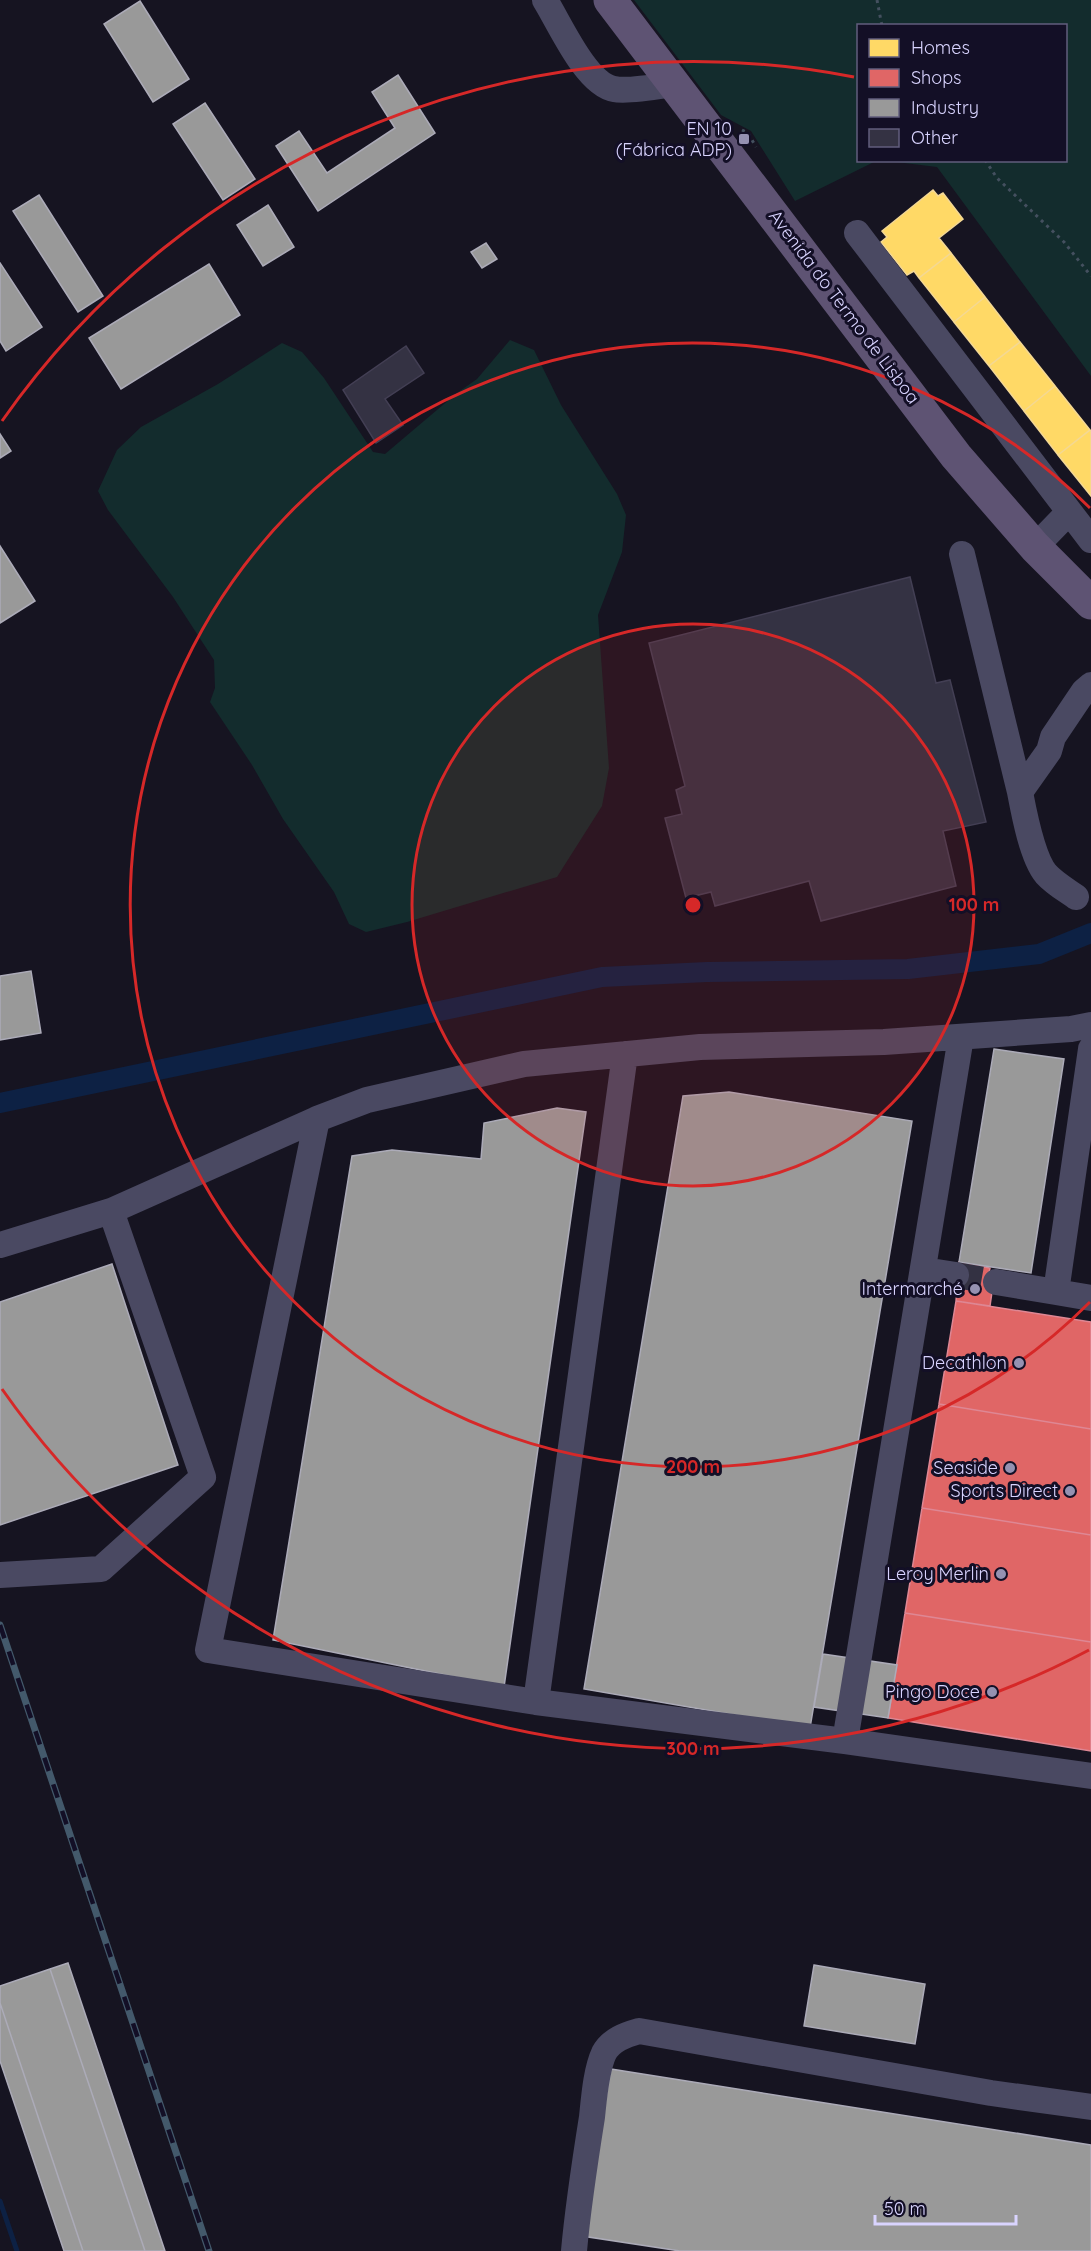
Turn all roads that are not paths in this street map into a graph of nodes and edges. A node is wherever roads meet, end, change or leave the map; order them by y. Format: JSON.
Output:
{"nodes":[{"id":1,"x":545,"y":0,"type":"edge"},
{"id":2,"x":610,"y":0,"type":"edge"},
{"id":3,"x":674,"y":84,"type":"junction"},
{"id":4,"x":857,"y":233,"type":"dead end"},
{"id":5,"x":1069,"y":512,"type":"junction"},
{"id":6,"x":1091,"y":540,"type":"edge"},
{"id":7,"x":1035,"y":547,"type":"junction"},
{"id":8,"x":962,"y":554,"type":"dead end"},
{"id":9,"x":1091,"y":603,"type":"edge"},
{"id":10,"x":1091,"y":685,"type":"edge"},
{"id":11,"x":1091,"y":696,"type":"edge"},
{"id":12,"x":1049,"y":751,"type":"junction"},
{"id":13,"x":1020,"y":792,"type":"junction"},
{"id":14,"x":1076,"y":897,"type":"dead end"},
{"id":15,"x":1091,"y":1026,"type":"edge"},
{"id":16,"x":961,"y":1037,"type":"junction"},
{"id":17,"x":1091,"y":1049,"type":"edge"},
{"id":18,"x":625,"y":1054,"type":"junction"},
{"id":19,"x":317,"y":1119,"type":"junction"},
{"id":20,"x":111,"y":1211,"type":"junction"},
{"id":21,"x":0,"y":1245,"type":"edge"},
{"id":22,"x":924,"y":1270,"type":"junction"},
{"id":23,"x":956,"y":1275,"type":"tunnel mouth"},
{"id":24,"x":996,"y":1282,"type":"tunnel mouth"},
{"id":25,"x":1056,"y":1292,"type":"junction"},
{"id":26,"x":1091,"y":1298,"type":"edge"},
{"id":27,"x":0,"y":1575,"type":"edge"},
{"id":28,"x":536,"y":1702,"type":"junction"},
{"id":29,"x":845,"y":1741,"type":"junction"},
{"id":30,"x":1091,"y":1776,"type":"edge"},
{"id":31,"x":1091,"y":2107,"type":"edge"},
{"id":32,"x":574,"y":2251,"type":"edge"}],
"edges":[{"from":1,"to":3,"type":"street"},
{"from":2,"to":3,"type":"main road","name":"Avenida do Termo de Lisboa"},
{"from":3,"to":7,"type":"main road","name":"Avenida do Termo de Lisboa"},
{"from":4,"to":5,"type":"street"},
{"from":5,"to":6,"type":"street"},
{"from":5,"to":7,"type":"street"},
{"from":7,"to":9,"type":"main road","name":"Avenida do Termo de Lisboa"},
{"from":8,"to":13,"type":"street"},
{"from":10,"to":12,"type":"street"},
{"from":11,"to":12,"type":"street"},
{"from":12,"to":13,"type":"street"},
{"from":13,"to":14,"type":"street"},
{"from":15,"to":16,"type":"street"},
{"from":16,"to":18,"type":"street"},
{"from":16,"to":22,"type":"street"},
{"from":17,"to":25,"type":"street"},
{"from":18,"to":19,"type":"street"},
{"from":18,"to":28,"type":"street"},
{"from":19,"to":20,"type":"street"},
{"from":19,"to":28,"type":"street"},
{"from":20,"to":21,"type":"street"},
{"from":20,"to":27,"type":"street"},
{"from":22,"to":23,"type":"street"},
{"from":22,"to":29,"type":"street"},
{"from":24,"to":25,"type":"street"},
{"from":25,"to":26,"type":"street"},
{"from":28,"to":29,"type":"street"},
{"from":29,"to":30,"type":"street"},
{"from":31,"to":32,"type":"street"}]}
